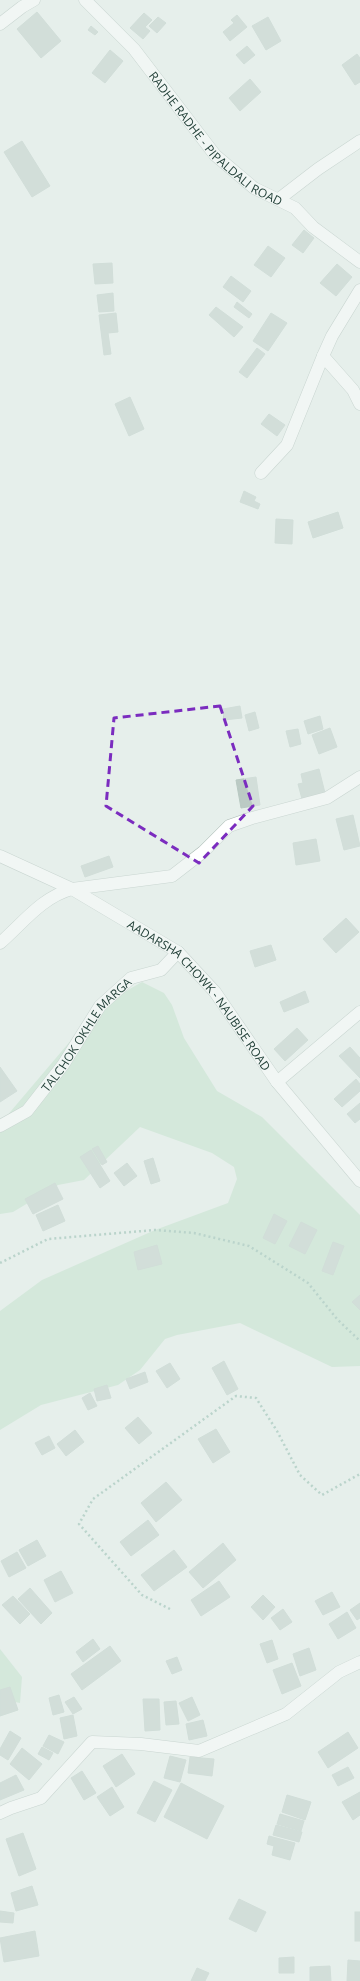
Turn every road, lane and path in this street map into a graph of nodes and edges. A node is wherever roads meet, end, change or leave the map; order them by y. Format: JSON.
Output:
{"nodes":[{"id":1,"x":34,"y":0,"type":"edge"},
{"id":2,"x":86,"y":0,"type":"edge"},
{"id":3,"x":0,"y":24,"type":"edge"},
{"id":4,"x":360,"y":140,"type":"edge"},
{"id":5,"x":279,"y":199,"type":"junction"},
{"id":6,"x":360,"y":262,"type":"edge"},
{"id":7,"x":360,"y":290,"type":"edge"},
{"id":8,"x":323,"y":356,"type":"junction"},
{"id":9,"x":360,"y":404,"type":"edge"},
{"id":10,"x":261,"y":473,"type":"dead end"},
{"id":11,"x":360,"y":777,"type":"edge"},
{"id":12,"x":0,"y":856,"type":"edge"},
{"id":13,"x":72,"y":890,"type":"junction"},
{"id":14,"x":0,"y":943,"type":"edge"},
{"id":15,"x":178,"y":952,"type":"junction"},
{"id":16,"x":360,"y":1012,"type":"edge"},
{"id":17,"x":277,"y":1082,"type":"junction"},
{"id":18,"x":0,"y":1126,"type":"edge"},
{"id":19,"x":360,"y":1181,"type":"edge"},
{"id":20,"x":0,"y":1263,"type":"edge"},
{"id":21,"x":360,"y":1341,"type":"edge"},
{"id":22,"x":360,"y":1474,"type":"edge"},
{"id":23,"x":170,"y":1609,"type":"dead end"},
{"id":24,"x":360,"y":1662,"type":"edge"},
{"id":25,"x":0,"y":1813,"type":"edge"}],
"edges":[{"from":1,"to":3,"type":"street"},
{"from":2,"to":5,"type":"street","name":"RADHE RADHE - PIPALDALI ROAD"},
{"from":4,"to":5,"type":"street"},
{"from":5,"to":6,"type":"street","name":"RADHE RADHE - PIPALDALI ROAD"},
{"from":7,"to":8,"type":"street"},
{"from":8,"to":9,"type":"street"},
{"from":8,"to":10,"type":"street"},
{"from":11,"to":13,"type":"street"},
{"from":12,"to":13,"type":"street","name":"AADARSHA CHOWK - NAUBISE ROAD"},
{"from":13,"to":14,"type":"street"},
{"from":13,"to":15,"type":"street","name":"AADARSHA CHOWK - NAUBISE ROAD"},
{"from":15,"to":17,"type":"street","name":"AADARSHA CHOWK - NAUBISE ROAD"},
{"from":15,"to":18,"type":"street","name":"TALCHOK OKHLE MARGA"},
{"from":16,"to":17,"type":"street"},
{"from":17,"to":19,"type":"street","name":"AADARSHA CHOWK - NAUBISE ROAD"},
{"from":20,"to":21,"type":"path"},
{"from":22,"to":23,"type":"path"},
{"from":24,"to":25,"type":"street"}]}
